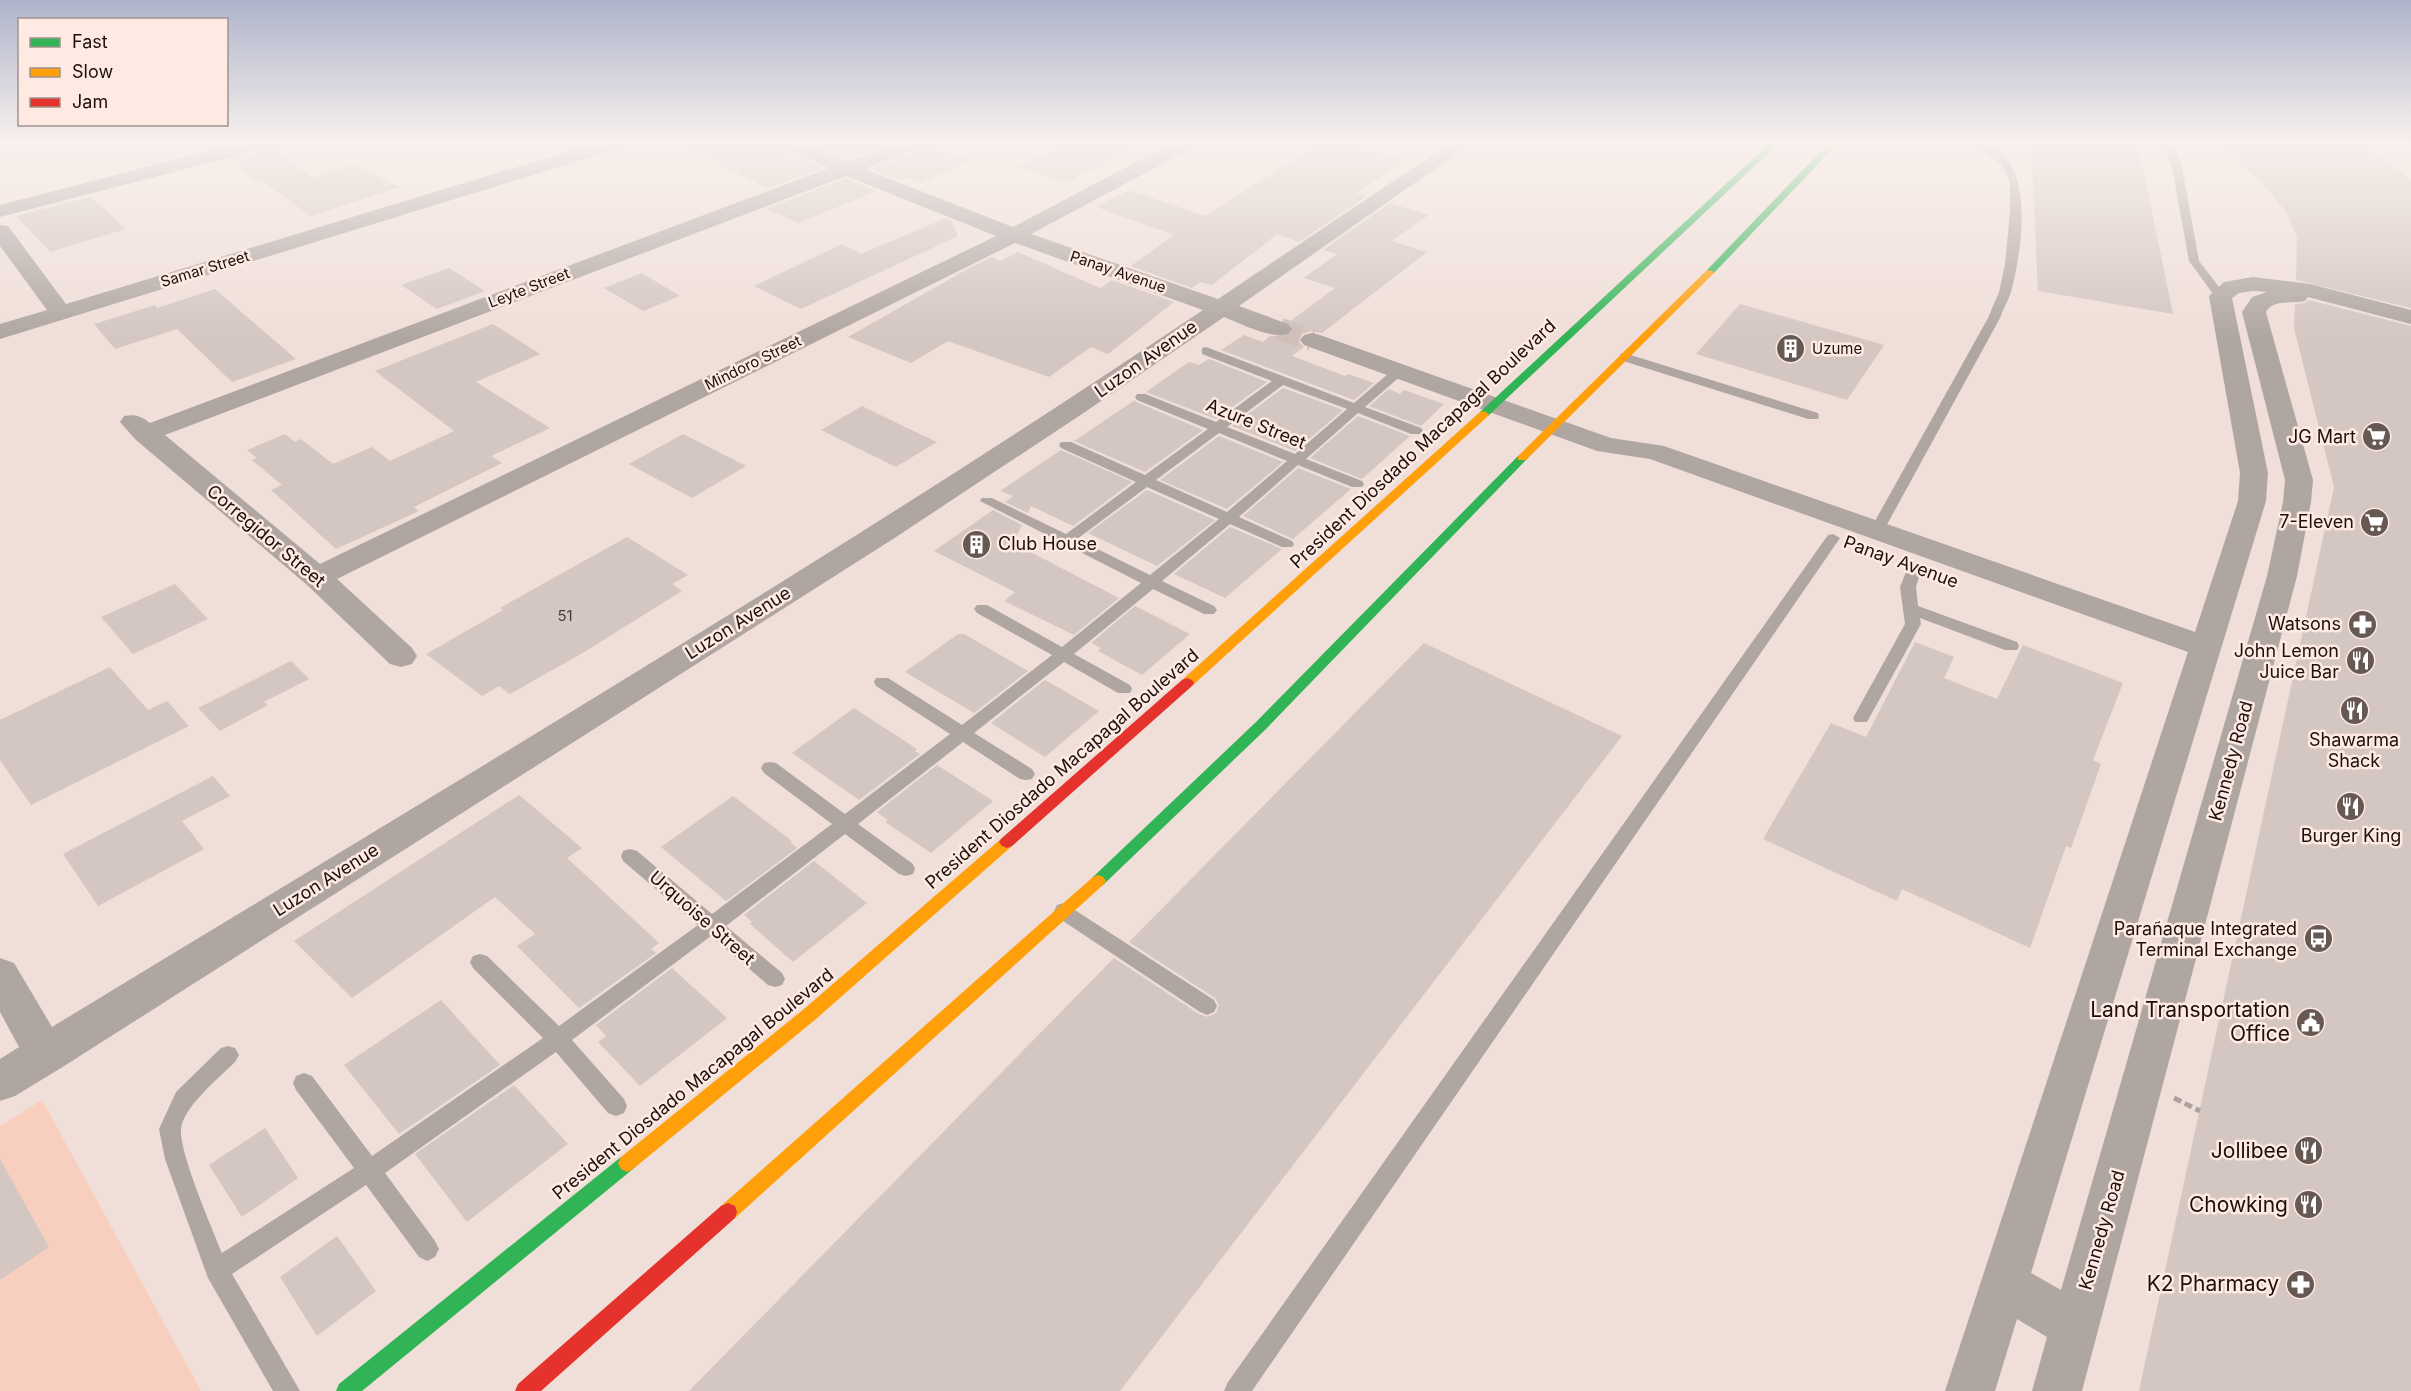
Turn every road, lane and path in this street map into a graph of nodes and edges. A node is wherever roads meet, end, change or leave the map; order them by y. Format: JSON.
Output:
{"nodes":[{"id":1,"x":405,"y":208,"type":"edge"},
{"id":2,"x":743,"y":208,"type":"edge"},
{"id":3,"x":944,"y":208,"type":"edge"},
{"id":4,"x":1065,"y":208,"type":"edge"},
{"id":5,"x":1363,"y":208,"type":"edge"},
{"id":6,"x":1705,"y":208,"type":"edge"},
{"id":7,"x":1770,"y":208,"type":"edge"},
{"id":8,"x":2015,"y":208,"type":"edge"},
{"id":9,"x":2184,"y":208,"type":"edge"},
{"id":10,"x":1,"y":233,"type":"edge"},
{"id":11,"x":1014,"y":235,"type":"junction"},
{"id":12,"x":2326,"y":295,"type":"junction"},
{"id":13,"x":2220,"y":296,"type":"junction"},
{"id":14,"x":2274,"y":297,"type":"junction"},
{"id":15,"x":1220,"y":308,"type":"junction"},
{"id":16,"x":61,"y":313,"type":"junction"},
{"id":17,"x":2411,"y":317,"type":"edge"},
{"id":18,"x":1280,"y":329,"type":"tunnel mouth"},
{"id":19,"x":2411,"y":329,"type":"edge"},
{"id":20,"x":0,"y":332,"type":"edge"},
{"id":21,"x":1312,"y":340,"type":"tunnel mouth"},
{"id":22,"x":1206,"y":351,"type":"dead end"},
{"id":23,"x":1624,"y":357,"type":"junction"},
{"id":24,"x":1399,"y":371,"type":"junction"},
{"id":25,"x":1281,"y":380,"type":"junction"},
{"id":26,"x":1141,"y":397,"type":"dead end"},
{"id":27,"x":1494,"y":405,"type":"junction"},
{"id":28,"x":1356,"y":408,"type":"junction"},
{"id":29,"x":1813,"y":416,"type":"dead end"},
{"id":30,"x":137,"y":426,"type":"joint"},
{"id":31,"x":1553,"y":426,"type":"junction"},
{"id":32,"x":1218,"y":428,"type":"junction"},
{"id":33,"x":1416,"y":431,"type":"dead end"},
{"id":34,"x":1066,"y":445,"type":"dead end"},
{"id":35,"x":1606,"y":445,"type":"junction"},
{"id":36,"x":1297,"y":460,"type":"junction"},
{"id":37,"x":1147,"y":481,"type":"junction"},
{"id":38,"x":1357,"y":484,"type":"dead end"},
{"id":39,"x":987,"y":501,"type":"dead end"},
{"id":40,"x":1229,"y":518,"type":"junction"},
{"id":41,"x":1877,"y":530,"type":"junction"},
{"id":42,"x":1833,"y":538,"type":"junction"},
{"id":43,"x":1066,"y":540,"type":"junction"},
{"id":44,"x":1287,"y":544,"type":"dead end"},
{"id":45,"x":1915,"y":567,"type":"junction"},
{"id":46,"x":316,"y":577,"type":"junction"},
{"id":47,"x":1151,"y":582,"type":"junction"},
{"id":48,"x":982,"y":609,"type":"dead end"},
{"id":49,"x":1912,"y":609,"type":"junction"},
{"id":50,"x":1209,"y":610,"type":"dead end"},
{"id":51,"x":2011,"y":646,"type":"dead end"},
{"id":52,"x":1063,"y":655,"type":"junction"},
{"id":53,"x":400,"y":656,"type":"dead end"},
{"id":54,"x":2203,"y":658,"type":"junction"},
{"id":55,"x":882,"y":682,"type":"dead end"},
{"id":56,"x":1124,"y":689,"type":"dead end"},
{"id":57,"x":1861,"y":718,"type":"dead end"},
{"id":58,"x":962,"y":735,"type":"junction"},
{"id":59,"x":770,"y":768,"type":"dead end"},
{"id":60,"x":1026,"y":774,"type":"dead end"},
{"id":61,"x":844,"y":824,"type":"junction"},
{"id":62,"x":630,"y":856,"type":"dead end"},
{"id":63,"x":906,"y":869,"type":"dead end"},
{"id":64,"x":1064,"y":911,"type":"junction"},
{"id":65,"x":711,"y":925,"type":"junction"},
{"id":66,"x":480,"y":962,"type":"dead end"},
{"id":67,"x":0,"y":975,"type":"edge"},
{"id":68,"x":775,"y":980,"type":"dead end"},
{"id":69,"x":1207,"y":1006,"type":"dead end"},
{"id":70,"x":558,"y":1039,"type":"junction"},
{"id":71,"x":46,"y":1055,"type":"junction"},
{"id":72,"x":228,"y":1055,"type":"dead end"},
{"id":73,"x":0,"y":1082,"type":"edge"},
{"id":74,"x":304,"y":1083,"type":"dead end"},
{"id":75,"x":2173,"y":1098,"type":"dead end"},
{"id":76,"x":616,"y":1106,"type":"dead end"},
{"id":77,"x":2200,"y":1111,"type":"dead end"},
{"id":78,"x":369,"y":1170,"type":"junction"},
{"id":79,"x":427,"y":1249,"type":"dead end"},
{"id":80,"x":216,"y":1270,"type":"junction"},
{"id":81,"x":2003,"y":1283,"type":"junction"},
{"id":82,"x":2075,"y":1326,"type":"junction"},
{"id":83,"x":286,"y":1391,"type":"edge"},
{"id":84,"x":346,"y":1391,"type":"edge"},
{"id":85,"x":525,"y":1391,"type":"edge"},
{"id":86,"x":1237,"y":1391,"type":"edge"},
{"id":87,"x":1970,"y":1391,"type":"edge"},
{"id":88,"x":2057,"y":1391,"type":"edge"}],
"edges":[{"from":1,"to":16,"type":"street","name":"Samar Street"},
{"from":2,"to":30,"type":"street","name":"Leyte Street"},
{"from":3,"to":11,"type":"street","name":"Panay Avenue"},
{"from":4,"to":11,"type":"street","name":"Mindoro Street"},
{"from":5,"to":15,"type":"street","name":"Luzon Avenue"},
{"from":6,"to":27,"type":"main road","name":"President Diosdado Macapagal Boulevard"},
{"from":7,"to":23,"type":"main road"},
{"from":8,"to":41,"type":"lane"},
{"from":9,"to":13,"type":"lane"},
{"from":10,"to":16,"type":"street"},
{"from":11,"to":15,"type":"street","name":"Panay Avenue"},
{"from":11,"to":46,"type":"street","name":"Mindoro Street"},
{"from":12,"to":13,"type":"street"},
{"from":12,"to":14,"type":"street"},
{"from":12,"to":17,"type":"street"},
{"from":13,"to":54,"type":"street"},
{"from":14,"to":19,"type":"street"},
{"from":14,"to":82,"type":"street","name":"Kennedy Road"},
{"from":15,"to":18,"type":"street","name":"Panay Avenue"},
{"from":15,"to":71,"type":"street","name":"Luzon Avenue"},
{"from":16,"to":20,"type":"street","name":"Samar Street"},
{"from":21,"to":24,"type":"street","name":"Panay Avenue"},
{"from":22,"to":25,"type":"lane"},
{"from":23,"to":29,"type":"lane"},
{"from":23,"to":31,"type":"main road"},
{"from":24,"to":27,"type":"street","name":"Panay Avenue"},
{"from":24,"to":28,"type":"lane"},
{"from":25,"to":28,"type":"lane"},
{"from":25,"to":32,"type":"lane"},
{"from":26,"to":32,"type":"lane","name":"Azure Street"},
{"from":27,"to":31,"type":"street","name":"Panay Avenue"},
{"from":27,"to":84,"type":"main road","name":"President Diosdado Macapagal Boulevard"},
{"from":28,"to":33,"type":"lane"},
{"from":28,"to":36,"type":"lane"},
{"from":30,"to":46,"type":"street","name":"Corregidor Street"},
{"from":31,"to":35,"type":"street","name":"Panay Avenue"},
{"from":31,"to":64,"type":"main road"},
{"from":32,"to":36,"type":"lane","name":"Azure Street"},
{"from":32,"to":37,"type":"lane"},
{"from":34,"to":37,"type":"lane"},
{"from":35,"to":41,"type":"street","name":"Panay Avenue"},
{"from":35,"to":42,"type":"street","name":"Panay Avenue"},
{"from":36,"to":38,"type":"lane","name":"Azure Street"},
{"from":36,"to":40,"type":"lane"},
{"from":37,"to":40,"type":"lane"},
{"from":37,"to":43,"type":"lane"},
{"from":39,"to":43,"type":"lane"},
{"from":40,"to":44,"type":"lane"},
{"from":40,"to":47,"type":"lane"},
{"from":41,"to":54,"type":"street","name":"Panay Avenue"},
{"from":42,"to":45,"type":"street","name":"Panay Avenue"},
{"from":42,"to":86,"type":"lane"},
{"from":43,"to":47,"type":"lane"},
{"from":45,"to":49,"type":"lane"},
{"from":45,"to":54,"type":"street","name":"Panay Avenue"},
{"from":46,"to":53,"type":"street","name":"Corregidor Street"},
{"from":47,"to":50,"type":"lane"},
{"from":47,"to":52,"type":"lane"},
{"from":48,"to":52,"type":"lane"},
{"from":49,"to":51,"type":"lane"},
{"from":49,"to":57,"type":"lane"},
{"from":52,"to":56,"type":"lane"},
{"from":52,"to":58,"type":"lane"},
{"from":54,"to":81,"type":"street"},
{"from":55,"to":58,"type":"lane"},
{"from":58,"to":60,"type":"lane"},
{"from":58,"to":61,"type":"lane"},
{"from":59,"to":61,"type":"lane"},
{"from":61,"to":63,"type":"lane"},
{"from":61,"to":65,"type":"lane"},
{"from":62,"to":65,"type":"lane","name":"Urquoise Street"},
{"from":64,"to":69,"type":"lane"},
{"from":64,"to":85,"type":"main road"},
{"from":65,"to":68,"type":"lane","name":"Urquoise Street"},
{"from":65,"to":70,"type":"lane"},
{"from":66,"to":70,"type":"lane"},
{"from":67,"to":71,"type":"street"},
{"from":70,"to":76,"type":"lane"},
{"from":70,"to":78,"type":"lane"},
{"from":71,"to":73,"type":"street","name":"Luzon Avenue"},
{"from":72,"to":80,"type":"lane"},
{"from":74,"to":78,"type":"lane"},
{"from":75,"to":77,"type":"path"},
{"from":78,"to":79,"type":"lane"},
{"from":78,"to":80,"type":"lane"},
{"from":80,"to":83,"type":"lane"},
{"from":81,"to":82,"type":"street"},
{"from":81,"to":87,"type":"street"},
{"from":82,"to":88,"type":"street","name":"Kennedy Road"}]}
